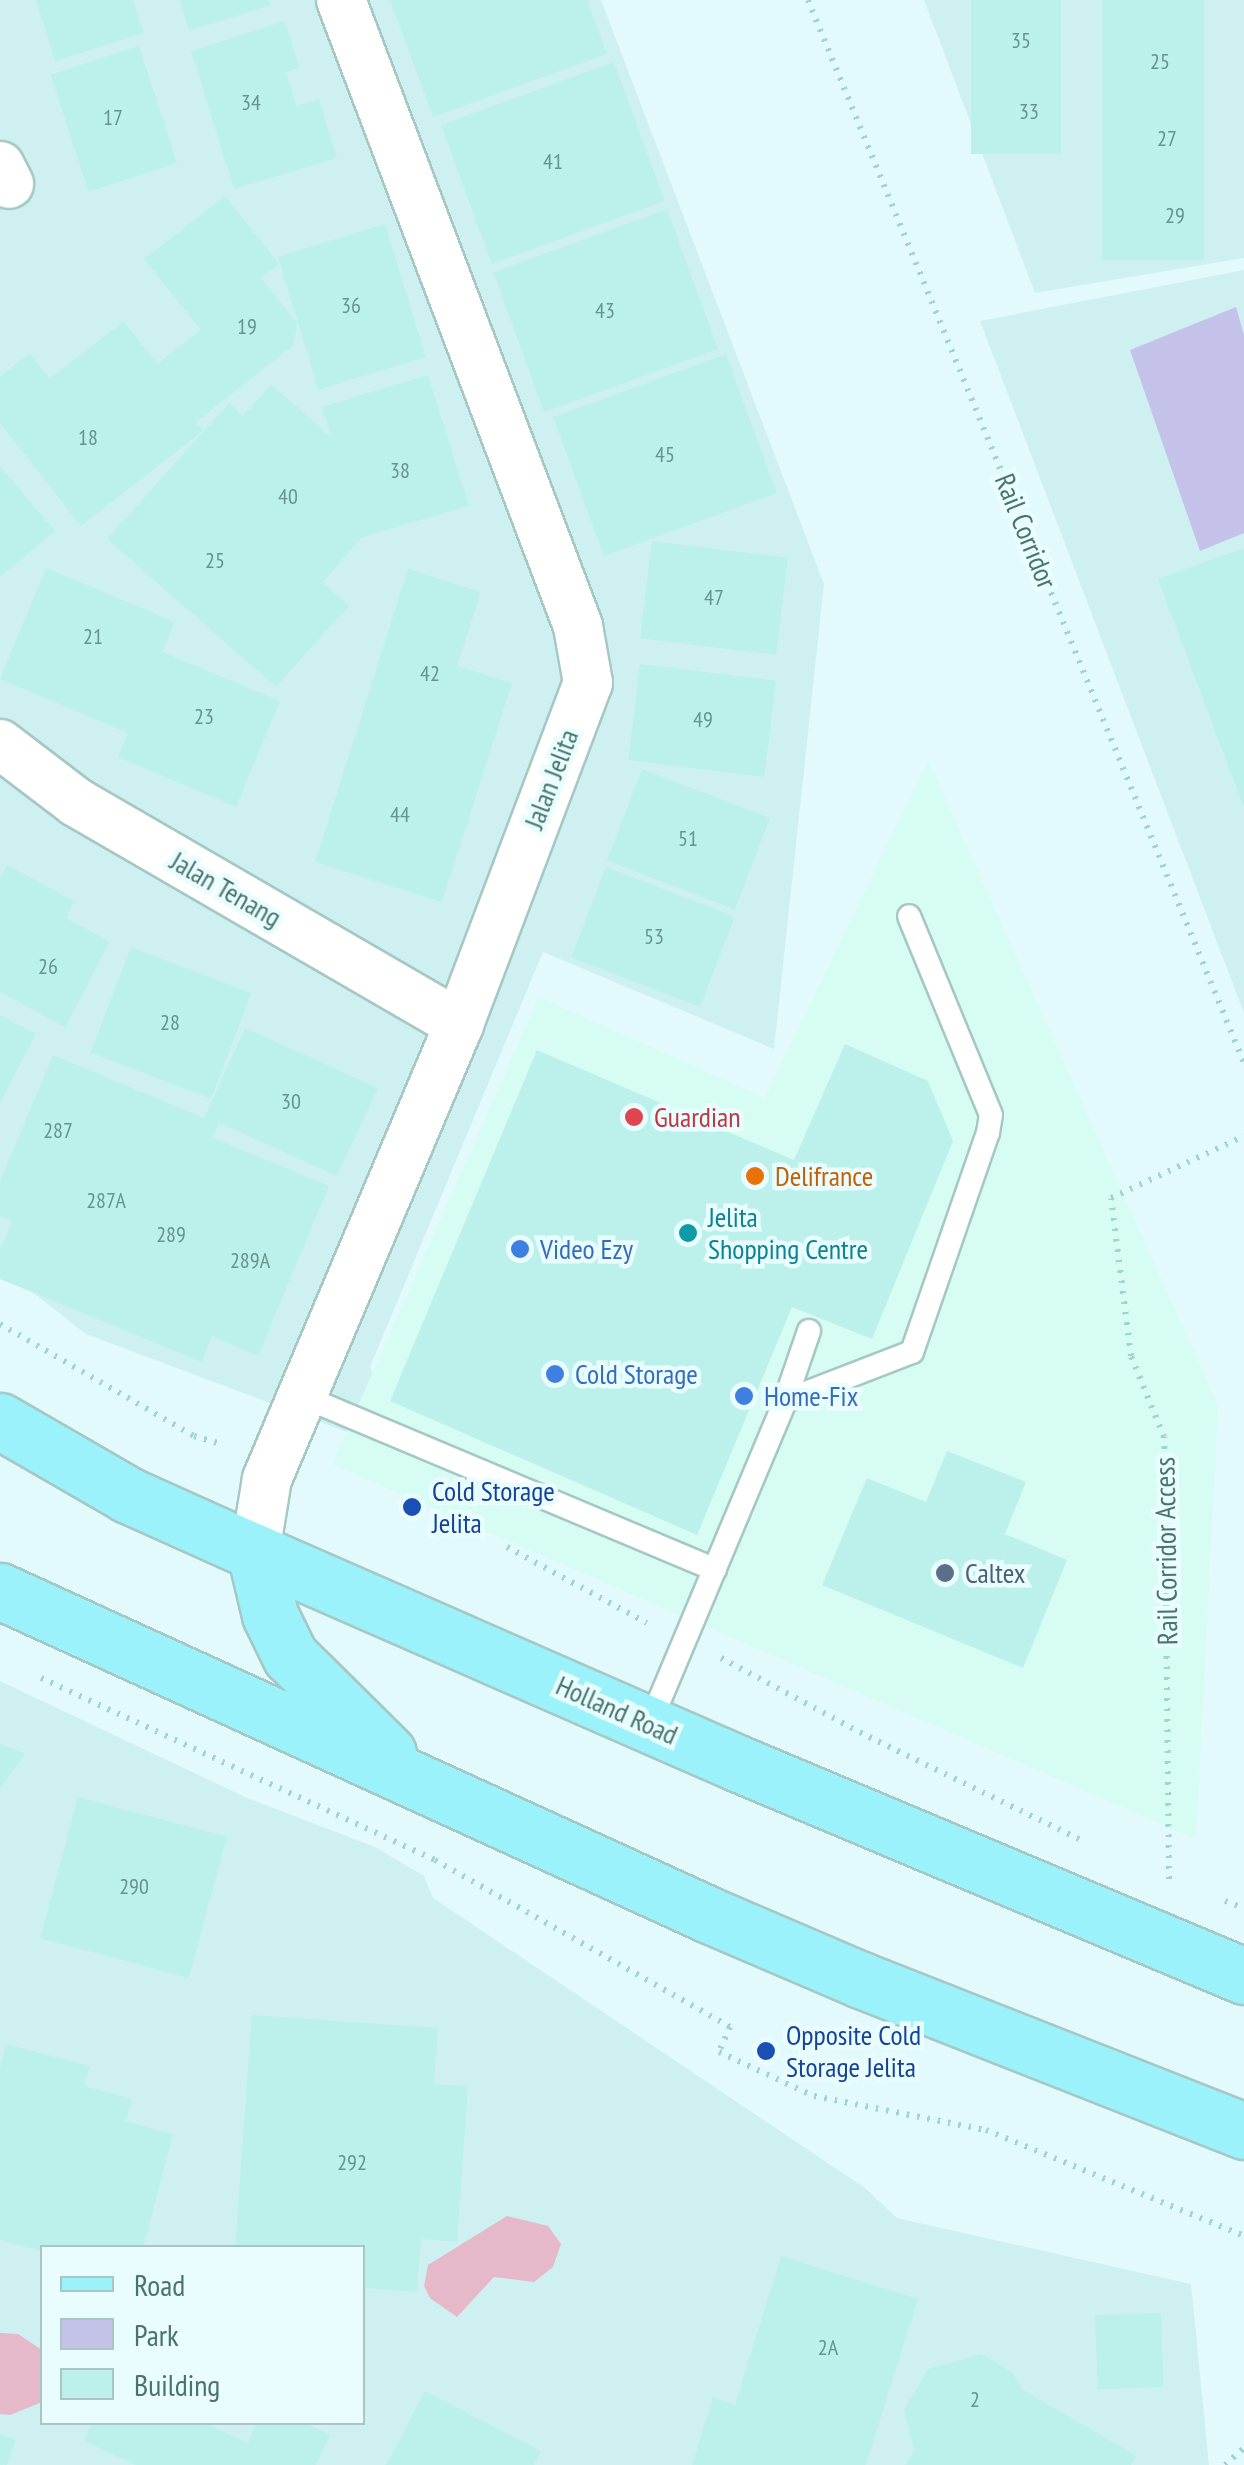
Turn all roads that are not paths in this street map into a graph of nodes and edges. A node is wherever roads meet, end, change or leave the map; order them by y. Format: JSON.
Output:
{"nodes":[{"id":1,"x":341,"y":0,"type":"edge"},
{"id":2,"x":0,"y":744,"type":"edge"},
{"id":3,"x":909,"y":916,"type":"dead end"},
{"id":4,"x":458,"y":1024,"type":"junction"},
{"id":5,"x":809,"y":1331,"type":"dead end"},
{"id":6,"x":302,"y":1396,"type":"junction"},
{"id":7,"x":785,"y":1401,"type":"junction"},
{"id":8,"x":0,"y":1421,"type":"edge"},
{"id":9,"x":256,"y":1552,"type":"junction"},
{"id":10,"x":715,"y":1570,"type":"junction"},
{"id":11,"x":0,"y":1591,"type":"edge"},
{"id":12,"x":650,"y":1725,"type":"junction"},
{"id":13,"x":418,"y":1782,"type":"junction"},
{"id":14,"x":1244,"y":1976,"type":"edge"},
{"id":15,"x":1244,"y":2130,"type":"edge"}],
"edges":[{"from":1,"to":4,"type":"street","name":"Jalan Jelita"},
{"from":2,"to":4,"type":"street","name":"Jalan Tenang"},
{"from":3,"to":7,"type":"lane"},
{"from":4,"to":6,"type":"street","name":"Jalan Jelita"},
{"from":5,"to":7,"type":"lane"},
{"from":6,"to":9,"type":"street","name":"Jalan Jelita"},
{"from":6,"to":10,"type":"lane"},
{"from":7,"to":10,"type":"lane"},
{"from":8,"to":9,"type":"main road","name":"Holland Road"},
{"from":9,"to":12,"type":"main road","name":"Holland Road"},
{"from":9,"to":13,"type":"main road"},
{"from":10,"to":12,"type":"lane"},
{"from":11,"to":13,"type":"main road"},
{"from":12,"to":14,"type":"main road","name":"Holland Road"},
{"from":13,"to":15,"type":"main road"}]}
